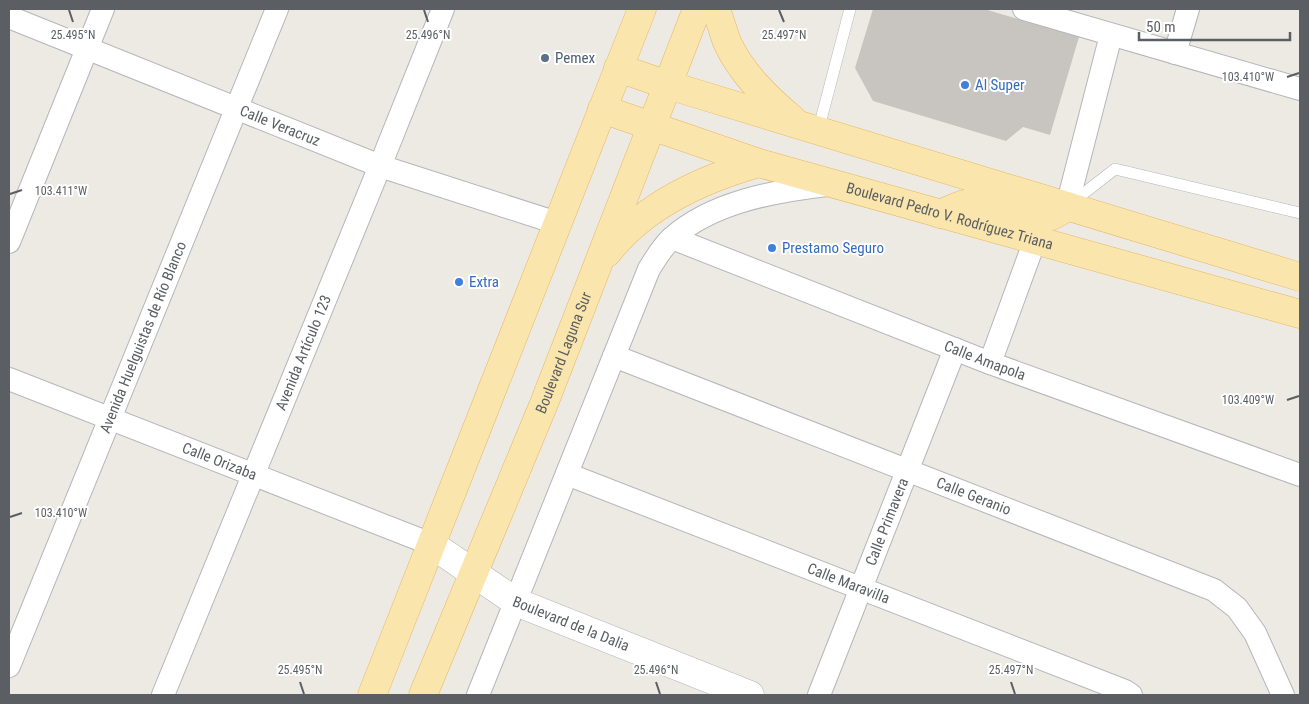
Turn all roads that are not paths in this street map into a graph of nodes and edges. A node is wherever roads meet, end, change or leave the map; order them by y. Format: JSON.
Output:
{"nodes":[{"id":1,"x":103,"y":9,"type":"edge"},
{"id":2,"x":278,"y":9,"type":"edge"},
{"id":3,"x":443,"y":9,"type":"edge"},
{"id":4,"x":642,"y":9,"type":"edge"},
{"id":5,"x":697,"y":9,"type":"edge"},
{"id":6,"x":716,"y":9,"type":"edge"},
{"id":7,"x":850,"y":9,"type":"edge"},
{"id":8,"x":1024,"y":9,"type":"edge"},
{"id":9,"x":1188,"y":9,"type":"edge"},
{"id":10,"x":1059,"y":14,"type":"edge"},
{"id":11,"x":9,"y":18,"type":"edge"},
{"id":12,"x":1111,"y":35,"type":"junction"},
{"id":13,"x":87,"y":49,"type":"junction"},
{"id":14,"x":1175,"y":53,"type":"junction"},
{"id":15,"x":618,"y":68,"type":"junction"},
{"id":16,"x":1299,"y":84,"type":"edge"},
{"id":17,"x":668,"y":85,"type":"junction"},
{"id":18,"x":237,"y":109,"type":"junction"},
{"id":19,"x":602,"y":109,"type":"junction"},
{"id":20,"x":652,"y":125,"type":"junction"},
{"id":21,"x":809,"y":128,"type":"junction"},
{"id":22,"x":759,"y":163,"type":"junction"},
{"id":23,"x":380,"y":166,"type":"junction"},
{"id":24,"x":834,"y":184,"type":"junction"},
{"id":25,"x":1067,"y":206,"type":"junction"},
{"id":26,"x":1300,"y":213,"type":"edge"},
{"id":27,"x":940,"y":214,"type":"junction"},
{"id":28,"x":557,"y":223,"type":"junction"},
{"id":29,"x":672,"y":238,"type":"junction"},
{"id":30,"x":1035,"y":240,"type":"junction"},
{"id":31,"x":9,"y":242,"type":"edge"},
{"id":32,"x":597,"y":266,"type":"junction"},
{"id":33,"x":1300,"y":277,"type":"edge"},
{"id":34,"x":1300,"y":314,"type":"edge"},
{"id":35,"x":955,"y":349,"type":"junction"},
{"id":36,"x":614,"y":356,"type":"junction"},
{"id":37,"x":990,"y":363,"type":"junction"},
{"id":38,"x":9,"y":379,"type":"edge"},
{"id":39,"x":110,"y":418,"type":"junction"},
{"id":40,"x":908,"y":470,"type":"junction"},
{"id":41,"x":567,"y":474,"type":"junction"},
{"id":42,"x":254,"y":475,"type":"junction"},
{"id":43,"x":1300,"y":475,"type":"edge"},
{"id":44,"x":431,"y":544,"type":"junction"},
{"id":45,"x":474,"y":572,"type":"junction"},
{"id":46,"x":861,"y":589,"type":"junction"},
{"id":47,"x":516,"y":602,"type":"junction"},
{"id":48,"x":9,"y":666,"type":"edge"},
{"id":49,"x":163,"y":695,"type":"edge"},
{"id":50,"x":372,"y":695,"type":"edge"},
{"id":51,"x":423,"y":695,"type":"edge"},
{"id":52,"x":478,"y":695,"type":"edge"},
{"id":53,"x":750,"y":695,"type":"edge"},
{"id":54,"x":819,"y":695,"type":"edge"},
{"id":55,"x":1131,"y":695,"type":"edge"},
{"id":56,"x":1283,"y":695,"type":"edge"}],
"edges":[{"from":1,"to":13,"type":"street"},
{"from":2,"to":18,"type":"street","name":"Avenida Huelguistas de Río Blanco"},
{"from":3,"to":23,"type":"street","name":"Avenida Artículo 123"},
{"from":4,"to":15,"type":"main road"},
{"from":5,"to":17,"type":"main road","name":"Boulevard Laguna Sur"},
{"from":6,"to":21,"type":"main road"},
{"from":7,"to":21,"type":"lane"},
{"from":8,"to":10,"type":"street"},
{"from":9,"to":14,"type":"street"},
{"from":10,"to":12,"type":"street"},
{"from":11,"to":13,"type":"street","name":"Calle Veracruz"},
{"from":12,"to":14,"type":"street"},
{"from":12,"to":25,"type":"street"},
{"from":13,"to":18,"type":"street","name":"Calle Veracruz"},
{"from":13,"to":31,"type":"street"},
{"from":14,"to":16,"type":"street"},
{"from":15,"to":17,"type":"main road"},
{"from":15,"to":19,"type":"main road"},
{"from":17,"to":20,"type":"main road","name":"Boulevard Laguna Sur"},
{"from":17,"to":21,"type":"main road"},
{"from":18,"to":23,"type":"street","name":"Calle Veracruz"},
{"from":18,"to":39,"type":"street","name":"Avenida Huelguistas de Río Blanco"},
{"from":19,"to":20,"type":"main road","name":"Boulevard Pedro V. Rodríguez Triana"},
{"from":19,"to":28,"type":"main road"},
{"from":20,"to":22,"type":"main road","name":"Boulevard Pedro V. Rodríguez Triana"},
{"from":20,"to":32,"type":"main road","name":"Boulevard Laguna Sur"},
{"from":21,"to":25,"type":"main road"},
{"from":22,"to":24,"type":"main road","name":"Boulevard Pedro V. Rodríguez Triana"},
{"from":22,"to":32,"type":"main road"},
{"from":23,"to":28,"type":"street","name":"Calle Veracruz"},
{"from":23,"to":42,"type":"street","name":"Avenida Artículo 123"},
{"from":24,"to":27,"type":"main road","name":"Boulevard Pedro V. Rodríguez Triana"},
{"from":24,"to":29,"type":"street"},
{"from":25,"to":26,"type":"lane"},
{"from":25,"to":27,"type":"main road"},
{"from":25,"to":33,"type":"main road"},
{"from":27,"to":30,"type":"main road","name":"Boulevard Pedro V. Rodríguez Triana"},
{"from":28,"to":44,"type":"main road"},
{"from":29,"to":35,"type":"street","name":"Calle Amapola"},
{"from":29,"to":36,"type":"street"},
{"from":30,"to":34,"type":"main road","name":"Boulevard Pedro V. Rodríguez Triana"},
{"from":30,"to":37,"type":"street"},
{"from":32,"to":45,"type":"main road","name":"Boulevard Laguna Sur"},
{"from":35,"to":37,"type":"street","name":"Calle Amapola"},
{"from":35,"to":40,"type":"street","name":"Calle Primavera"},
{"from":36,"to":40,"type":"street","name":"Calle Geranio"},
{"from":36,"to":41,"type":"street"},
{"from":37,"to":43,"type":"street","name":"Calle Amapola"},
{"from":38,"to":39,"type":"street","name":"Calle Orizaba"},
{"from":39,"to":42,"type":"street","name":"Calle Orizaba"},
{"from":39,"to":48,"type":"street","name":"Avenida Huelguistas de Río Blanco"},
{"from":40,"to":46,"type":"street","name":"Calle Primavera"},
{"from":40,"to":56,"type":"street","name":"Calle Geranio"},
{"from":41,"to":46,"type":"street","name":"Calle Maravilla"},
{"from":41,"to":47,"type":"street"},
{"from":42,"to":44,"type":"street","name":"Calle Orizaba"},
{"from":42,"to":49,"type":"street","name":"Avenida Artículo 123"},
{"from":44,"to":45,"type":"street","name":"Boulevard de la Dalia"},
{"from":44,"to":50,"type":"main road"},
{"from":45,"to":47,"type":"street","name":"Boulevard de la Dalia"},
{"from":45,"to":51,"type":"main road","name":"Boulevard Laguna Sur"},
{"from":46,"to":54,"type":"street","name":"Calle Primavera"},
{"from":46,"to":55,"type":"street","name":"Calle Maravilla"},
{"from":47,"to":52,"type":"street"},
{"from":47,"to":53,"type":"street","name":"Boulevard de la Dalia"}]}
